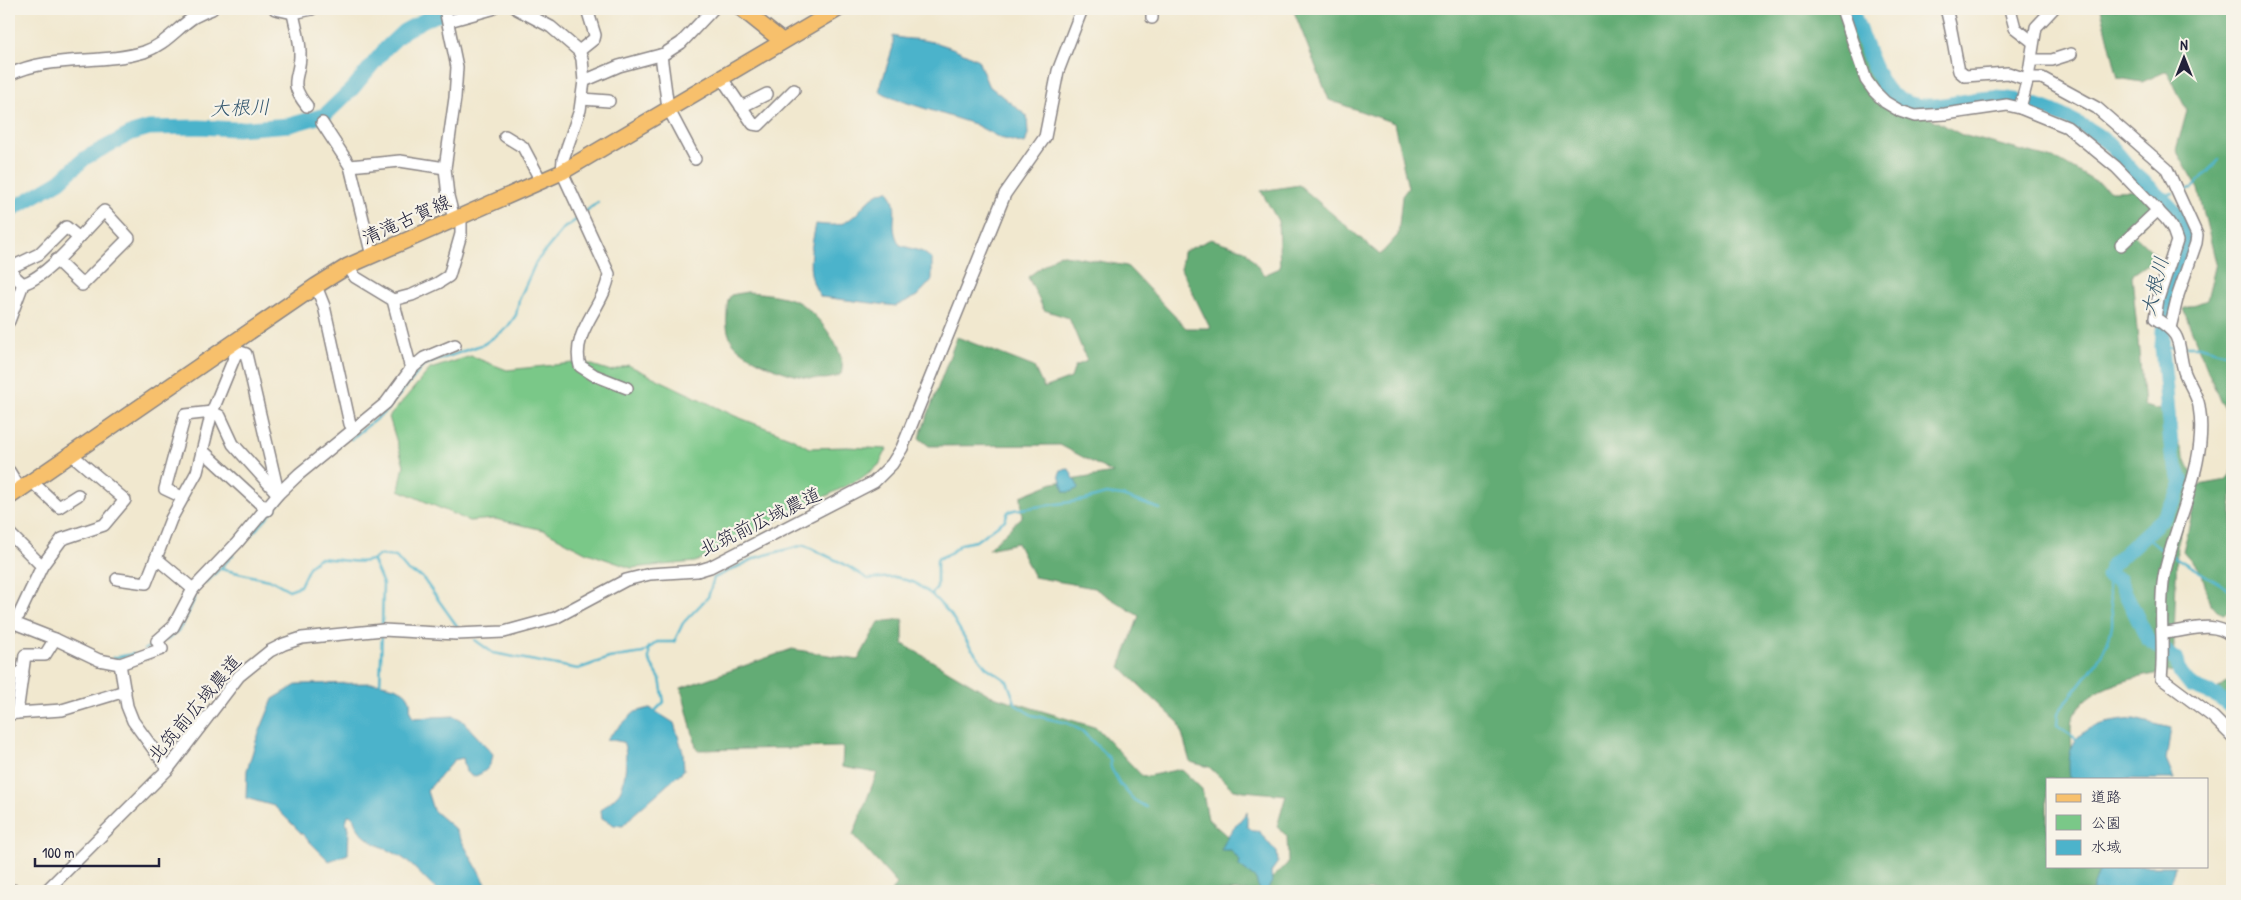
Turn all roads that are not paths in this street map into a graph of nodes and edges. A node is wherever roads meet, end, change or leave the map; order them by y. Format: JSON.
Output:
{"nodes":[{"id":1,"x":212,"y":9,"type":"edge"},
{"id":2,"x":275,"y":9,"type":"edge"},
{"id":3,"x":312,"y":9,"type":"edge"},
{"id":4,"x":445,"y":9,"type":"edge"},
{"id":5,"x":492,"y":9,"type":"edge"},
{"id":6,"x":517,"y":9,"type":"edge"},
{"id":7,"x":587,"y":9,"type":"edge"},
{"id":8,"x":713,"y":9,"type":"edge"},
{"id":9,"x":742,"y":9,"type":"edge"},
{"id":10,"x":835,"y":9,"type":"edge"},
{"id":11,"x":1082,"y":9,"type":"edge"},
{"id":12,"x":1842,"y":9,"type":"edge"},
{"id":13,"x":1946,"y":9,"type":"edge"},
{"id":14,"x":2010,"y":9,"type":"edge"},
{"id":15,"x":2053,"y":9,"type":"edge"},
{"id":16,"x":293,"y":13,"type":"junction"},
{"id":17,"x":449,"y":21,"type":"junction"},
{"id":18,"x":782,"y":42,"type":"junction"},
{"id":19,"x":2033,"y":42,"type":"junction"},
{"id":20,"x":579,"y":51,"type":"junction"},
{"id":21,"x":2071,"y":54,"type":"dead end"},
{"id":22,"x":662,"y":55,"type":"junction"},
{"id":23,"x":2032,"y":60,"type":"junction"},
{"id":24,"x":9,"y":75,"type":"edge"},
{"id":25,"x":720,"y":77,"type":"junction"},
{"id":26,"x":2028,"y":78,"type":"junction"},
{"id":27,"x":584,"y":81,"type":"junction"},
{"id":28,"x":794,"y":90,"type":"dead end"},
{"id":29,"x":768,"y":94,"type":"dead end"},
{"id":30,"x":582,"y":99,"type":"junction"},
{"id":31,"x":609,"y":102,"type":"dead end"},
{"id":32,"x":307,"y":106,"type":"dead end"},
{"id":33,"x":741,"y":106,"type":"junction"},
{"id":34,"x":668,"y":108,"type":"junction"},
{"id":35,"x":2020,"y":108,"type":"junction"},
{"id":36,"x":322,"y":123,"type":"dead end"},
{"id":37,"x":505,"y":136,"type":"dead end"},
{"id":38,"x":695,"y":159,"type":"dead end"},
{"id":39,"x":350,"y":166,"type":"junction"},
{"id":40,"x":445,"y":168,"type":"junction"},
{"id":41,"x":562,"y":172,"type":"junction"},
{"id":42,"x":541,"y":181,"type":"junction"},
{"id":43,"x":2158,"y":210,"type":"junction"},
{"id":44,"x":458,"y":218,"type":"junction"},
{"id":45,"x":78,"y":237,"type":"junction"},
{"id":46,"x":2121,"y":245,"type":"dead end"},
{"id":47,"x":372,"y":256,"type":"junction"},
{"id":48,"x":56,"y":260,"type":"junction"},
{"id":49,"x":348,"y":266,"type":"junction"},
{"id":50,"x":23,"y":284,"type":"junction"},
{"id":51,"x":316,"y":286,"type":"junction"},
{"id":52,"x":393,"y":300,"type":"junction"},
{"id":53,"x":9,"y":321,"type":"edge"},
{"id":54,"x":2170,"y":328,"type":"junction"},
{"id":55,"x":455,"y":345,"type":"dead end"},
{"id":56,"x":235,"y":348,"type":"junction"},
{"id":57,"x":411,"y":369,"type":"junction"},
{"id":58,"x":627,"y":388,"type":"dead end"},
{"id":59,"x":212,"y":412,"type":"junction"},
{"id":60,"x":356,"y":428,"type":"junction"},
{"id":61,"x":204,"y":451,"type":"junction"},
{"id":62,"x":71,"y":454,"type":"junction"},
{"id":63,"x":9,"y":471,"type":"edge"},
{"id":64,"x":20,"y":489,"type":"edge"},
{"id":65,"x":278,"y":494,"type":"junction"},
{"id":66,"x":78,"y":495,"type":"dead end"},
{"id":67,"x":182,"y":497,"type":"junction"},
{"id":68,"x":267,"y":510,"type":"junction"},
{"id":69,"x":9,"y":533,"type":"edge"},
{"id":70,"x":156,"y":558,"type":"junction"},
{"id":71,"x":42,"y":566,"type":"junction"},
{"id":72,"x":117,"y":579,"type":"dead end"},
{"id":73,"x":193,"y":588,"type":"junction"},
{"id":74,"x":19,"y":615,"type":"dead end"},
{"id":75,"x":9,"y":621,"type":"edge"},
{"id":76,"x":2163,"y":633,"type":"junction"},
{"id":77,"x":2232,"y":636,"type":"edge"},
{"id":78,"x":55,"y":639,"type":"junction"},
{"id":79,"x":120,"y":664,"type":"junction"},
{"id":80,"x":9,"y":674,"type":"edge"},
{"id":81,"x":23,"y":674,"type":"junction"},
{"id":82,"x":125,"y":691,"type":"junction"},
{"id":83,"x":13,"y":713,"type":"edge"},
{"id":84,"x":2232,"y":736,"type":"edge"},
{"id":85,"x":168,"y":769,"type":"junction"},
{"id":86,"x":9,"y":890,"type":"edge"},
{"id":87,"x":17,"y":891,"type":"edge"},
{"id":88,"x":46,"y":891,"type":"edge"}],
"edges":[{"from":1,"to":24,"type":"street"},
{"from":2,"to":16,"type":"street"},
{"from":3,"to":16,"type":"street"},
{"from":4,"to":17,"type":"street"},
{"from":5,"to":17,"type":"street"},
{"from":6,"to":20,"type":"street"},
{"from":7,"to":20,"type":"street"},
{"from":8,"to":22,"type":"street"},
{"from":9,"to":18,"type":"main road"},
{"from":10,"to":18,"type":"main road","name":"清滝古賀線"},
{"from":11,"to":85,"type":"street","name":"北筑前広域農道"},
{"from":12,"to":35,"type":"street"},
{"from":13,"to":26,"type":"street"},
{"from":14,"to":19,"type":"street"},
{"from":15,"to":19,"type":"street"},
{"from":16,"to":32,"type":"street"},
{"from":17,"to":40,"type":"street"},
{"from":18,"to":25,"type":"main road","name":"清滝古賀線"},
{"from":19,"to":23,"type":"street"},
{"from":20,"to":27,"type":"street"},
{"from":21,"to":23,"type":"street"},
{"from":22,"to":27,"type":"street"},
{"from":22,"to":34,"type":"street"},
{"from":23,"to":26,"type":"street"},
{"from":25,"to":33,"type":"street"},
{"from":25,"to":34,"type":"main road","name":"清滝古賀線"},
{"from":26,"to":35,"type":"street"},
{"from":26,"to":54,"type":"street"},
{"from":27,"to":30,"type":"street"},
{"from":28,"to":33,"type":"street"},
{"from":29,"to":33,"type":"street"},
{"from":30,"to":31,"type":"street"},
{"from":30,"to":41,"type":"street"},
{"from":34,"to":38,"type":"street"},
{"from":34,"to":41,"type":"main road","name":"清滝古賀線"},
{"from":35,"to":43,"type":"street"},
{"from":36,"to":39,"type":"street"},
{"from":37,"to":42,"type":"street"},
{"from":39,"to":40,"type":"street"},
{"from":39,"to":47,"type":"street"},
{"from":40,"to":44,"type":"street"},
{"from":41,"to":42,"type":"main road","name":"清滝古賀線"},
{"from":41,"to":58,"type":"street"},
{"from":42,"to":44,"type":"main road","name":"清滝古賀線"},
{"from":43,"to":46,"type":"street"},
{"from":43,"to":54,"type":"street"},
{"from":44,"to":47,"type":"main road","name":"清滝古賀線"},
{"from":44,"to":52,"type":"street"},
{"from":45,"to":48,"type":"street"},
{"from":45,"to":48,"type":"street"},
{"from":45,"to":50,"type":"street"},
{"from":47,"to":49,"type":"main road","name":"清滝古賀線"},
{"from":48,"to":50,"type":"street"},
{"from":49,"to":51,"type":"main road","name":"清滝古賀線"},
{"from":49,"to":52,"type":"street"},
{"from":50,"to":53,"type":"street"},
{"from":51,"to":56,"type":"main road","name":"清滝古賀線"},
{"from":51,"to":60,"type":"street"},
{"from":52,"to":57,"type":"street"},
{"from":54,"to":76,"type":"street"},
{"from":55,"to":57,"type":"street"},
{"from":56,"to":59,"type":"street"},
{"from":56,"to":62,"type":"main road","name":"清滝古賀線"},
{"from":56,"to":65,"type":"street"},
{"from":57,"to":60,"type":"street"},
{"from":59,"to":61,"type":"street"},
{"from":59,"to":65,"type":"street"},
{"from":59,"to":67,"type":"street"},
{"from":60,"to":65,"type":"street"},
{"from":61,"to":67,"type":"street"},
{"from":61,"to":68,"type":"street"},
{"from":62,"to":64,"type":"main road","name":"清滝古賀線"},
{"from":62,"to":71,"type":"street"},
{"from":63,"to":64,"type":"street"},
{"from":64,"to":66,"type":"street"},
{"from":65,"to":68,"type":"street"},
{"from":67,"to":70,"type":"street"},
{"from":68,"to":73,"type":"street"},
{"from":69,"to":71,"type":"street"},
{"from":70,"to":72,"type":"street"},
{"from":70,"to":73,"type":"street"},
{"from":71,"to":74,"type":"street"},
{"from":73,"to":79,"type":"street"},
{"from":75,"to":78,"type":"street"},
{"from":76,"to":77,"type":"street"},
{"from":76,"to":84,"type":"street"},
{"from":78,"to":79,"type":"street"},
{"from":78,"to":81,"type":"street"},
{"from":79,"to":82,"type":"street"},
{"from":80,"to":81,"type":"street"},
{"from":81,"to":83,"type":"street"},
{"from":82,"to":83,"type":"street"},
{"from":82,"to":85,"type":"street"},
{"from":85,"to":88,"type":"street","name":"北筑前広域農道"},
{"from":86,"to":87,"type":"street"}]}
